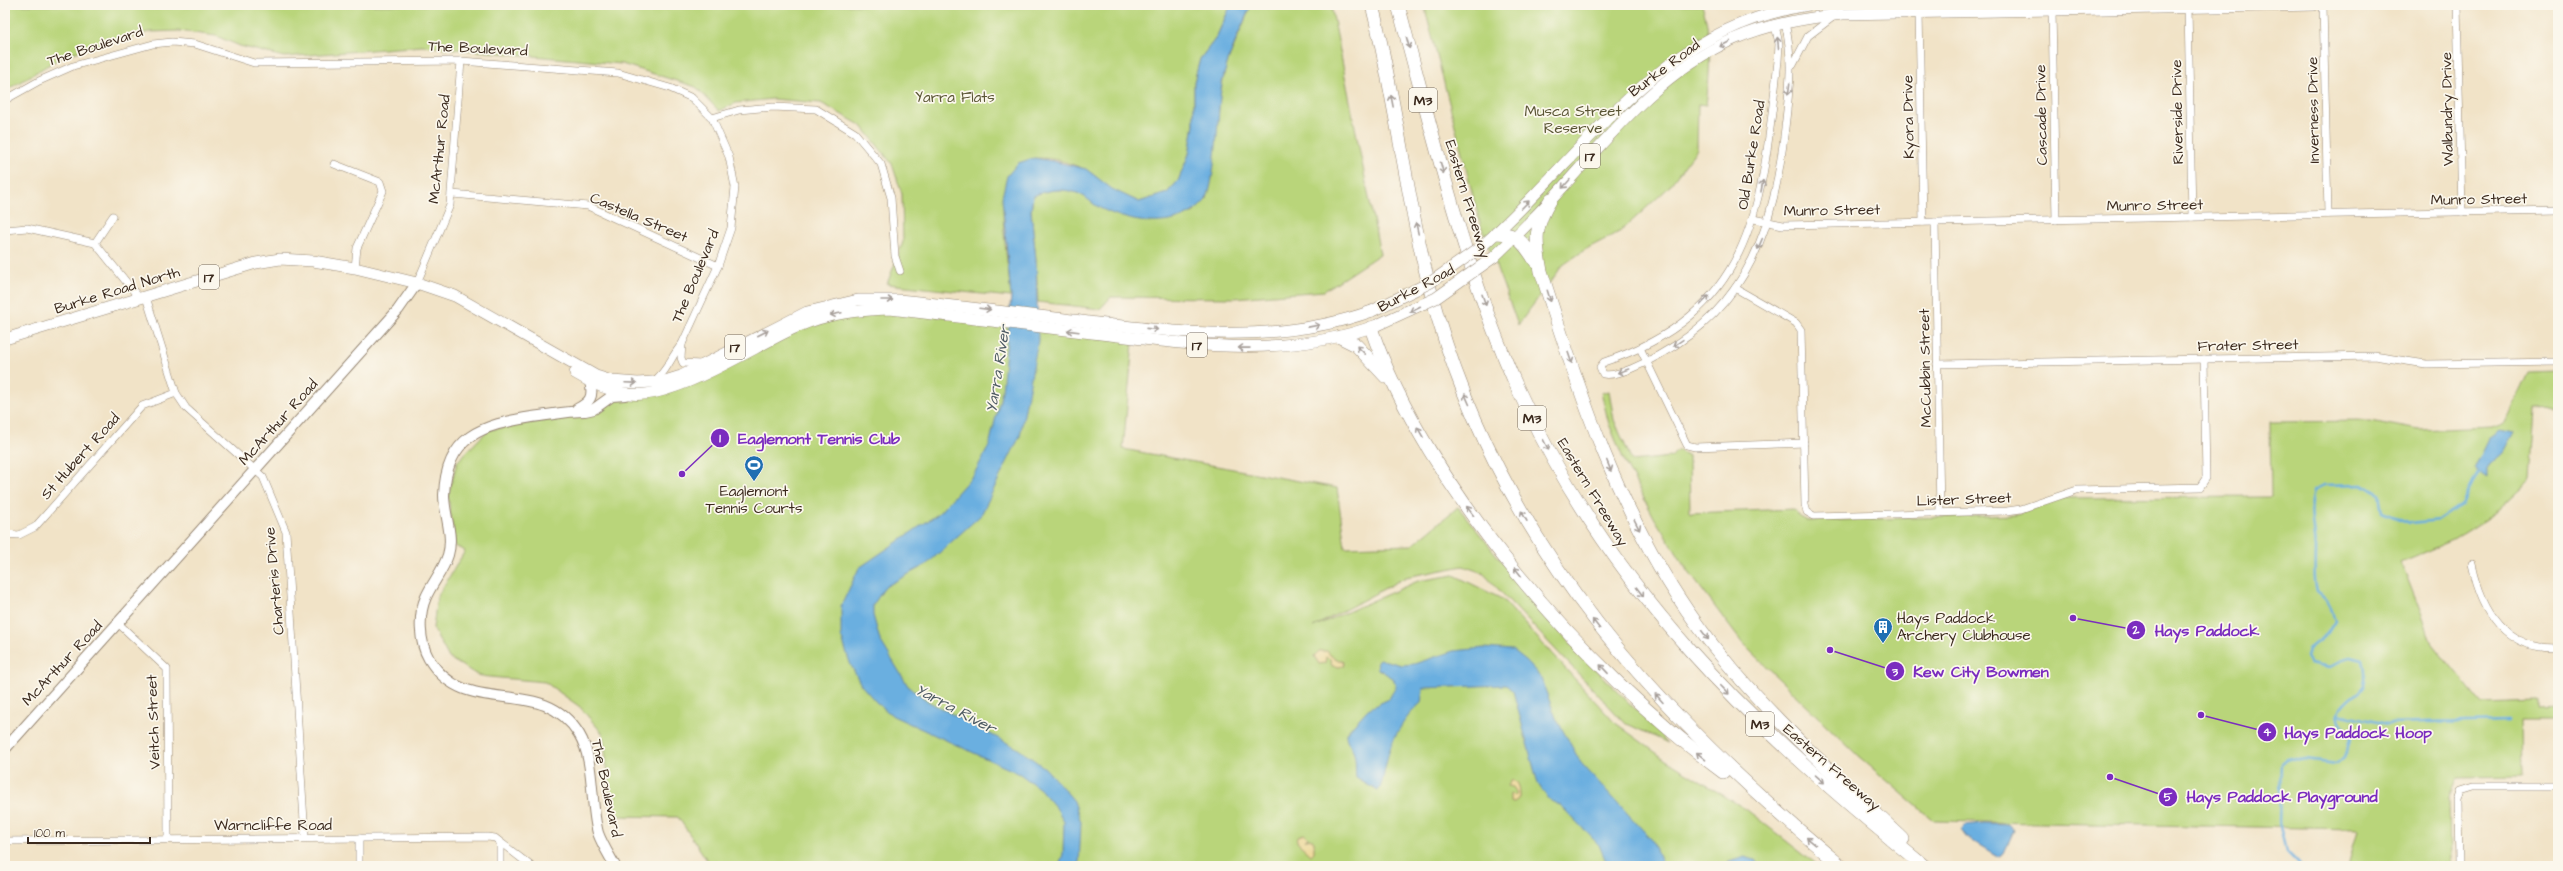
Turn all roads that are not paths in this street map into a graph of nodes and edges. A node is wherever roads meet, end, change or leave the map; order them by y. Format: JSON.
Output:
{"nodes":[{"id":1,"x":1372,"y":5,"type":"edge"},
{"id":2,"x":1398,"y":5,"type":"edge"},
{"id":3,"x":1808,"y":5,"type":"edge"},
{"id":4,"x":2314,"y":5,"type":"edge"},
{"id":5,"x":2323,"y":5,"type":"edge"},
{"id":6,"x":2457,"y":5,"type":"edge"},
{"id":7,"x":2262,"y":6,"type":"edge"},
{"id":8,"x":2188,"y":7,"type":"junction"},
{"id":9,"x":1775,"y":8,"type":"edge"},
{"id":10,"x":1980,"y":8,"type":"edge"},
{"id":11,"x":2052,"y":10,"type":"junction"},
{"id":12,"x":1919,"y":12,"type":"junction"},
{"id":13,"x":1838,"y":14,"type":"junction"},
{"id":14,"x":1780,"y":24,"type":"junction"},
{"id":15,"x":461,"y":61,"type":"junction"},
{"id":16,"x":1792,"y":68,"type":"junction"},
{"id":17,"x":5,"y":100,"type":"edge"},
{"id":18,"x":712,"y":118,"type":"junction"},
{"id":19,"x":334,"y":164,"type":"dead end"},
{"id":20,"x":452,"y":194,"type":"junction"},
{"id":21,"x":1552,"y":200,"type":"junction"},
{"id":22,"x":2558,"y":210,"type":"edge"},
{"id":23,"x":2462,"y":212,"type":"junction"},
{"id":24,"x":2328,"y":214,"type":"junction"},
{"id":25,"x":113,"y":216,"type":"dead end"},
{"id":26,"x":2192,"y":217,"type":"junction"},
{"id":27,"x":1754,"y":219,"type":"junction"},
{"id":28,"x":2056,"y":220,"type":"junction"},
{"id":29,"x":1768,"y":222,"type":"junction"},
{"id":30,"x":1923,"y":222,"type":"junction"},
{"id":31,"x":1935,"y":222,"type":"junction"},
{"id":32,"x":5,"y":230,"type":"edge"},
{"id":33,"x":1497,"y":233,"type":"junction"},
{"id":34,"x":1516,"y":236,"type":"junction"},
{"id":35,"x":96,"y":244,"type":"junction"},
{"id":36,"x":718,"y":266,"type":"junction"},
{"id":37,"x":355,"y":268,"type":"junction"},
{"id":38,"x":900,"y":271,"type":"dead end"},
{"id":39,"x":1542,"y":271,"type":"junction"},
{"id":40,"x":417,"y":283,"type":"junction"},
{"id":41,"x":1735,"y":288,"type":"junction"},
{"id":42,"x":143,"y":298,"type":"junction"},
{"id":43,"x":945,"y":310,"type":"junction"},
{"id":44,"x":1369,"y":312,"type":"junction"},
{"id":45,"x":1374,"y":327,"type":"junction"},
{"id":46,"x":1112,"y":330,"type":"junction"},
{"id":47,"x":1276,"y":332,"type":"junction"},
{"id":48,"x":1340,"y":337,"type":"junction"},
{"id":49,"x":5,"y":339,"type":"edge"},
{"id":50,"x":532,"y":341,"type":"junction"},
{"id":51,"x":682,"y":344,"type":"junction"},
{"id":52,"x":1283,"y":346,"type":"junction"},
{"id":53,"x":1640,"y":348,"type":"junction"},
{"id":54,"x":2204,"y":359,"type":"junction"},
{"id":55,"x":1647,"y":361,"type":"junction"},
{"id":56,"x":2558,"y":362,"type":"edge"},
{"id":57,"x":705,"y":363,"type":"junction"},
{"id":58,"x":1938,"y":364,"type":"junction"},
{"id":59,"x":590,"y":382,"type":"junction"},
{"id":60,"x":651,"y":382,"type":"junction"},
{"id":61,"x":1396,"y":389,"type":"junction"},
{"id":62,"x":176,"y":393,"type":"junction"},
{"id":63,"x":629,"y":394,"type":"junction"},
{"id":64,"x":574,"y":411,"type":"junction"},
{"id":65,"x":1804,"y":443,"type":"junction"},
{"id":66,"x":254,"y":471,"type":"junction"},
{"id":67,"x":1940,"y":513,"type":"junction"},
{"id":68,"x":5,"y":534,"type":"edge"},
{"id":69,"x":2472,"y":564,"type":"dead end"},
{"id":70,"x":118,"y":624,"type":"junction"},
{"id":71,"x":2558,"y":648,"type":"edge"},
{"id":72,"x":5,"y":749,"type":"edge"},
{"id":73,"x":2558,"y":786,"type":"edge"},
{"id":74,"x":1777,"y":813,"type":"junction"},
{"id":75,"x":305,"y":837,"type":"junction"},
{"id":76,"x":168,"y":838,"type":"junction"},
{"id":77,"x":359,"y":838,"type":"junction"},
{"id":78,"x":5,"y":841,"type":"edge"},
{"id":79,"x":500,"y":843,"type":"junction"},
{"id":80,"x":359,"y":866,"type":"edge"},
{"id":81,"x":500,"y":866,"type":"edge"},
{"id":82,"x":531,"y":866,"type":"edge"},
{"id":83,"x":615,"y":866,"type":"edge"},
{"id":84,"x":1841,"y":866,"type":"edge"},
{"id":85,"x":1924,"y":866,"type":"edge"},
{"id":86,"x":1932,"y":866,"type":"edge"},
{"id":87,"x":2459,"y":866,"type":"edge"}],
"edges":[{"from":74,"to":1,"type":"highway","number":"M3","one_way":true},
{"from":2,"to":85,"type":"highway","name":"Eastern Freeway","number":"M3","one_way":true},
{"from":3,"to":9,"type":"main road","name":"Burke Road","number":"17"},
{"from":4,"to":7,"type":"main road","name":"Burke Road","number":"17"},
{"from":5,"to":24,"type":"street","name":"Inverness Drive"},
{"from":6,"to":23,"type":"street","name":"Walbundry Drive"},
{"from":7,"to":8,"type":"main road","name":"Burke Road","number":"17"},
{"from":8,"to":11,"type":"main road","name":"Burke Road","number":"17"},
{"from":8,"to":26,"type":"street","name":"Riverside Drive"},
{"from":9,"to":14,"type":"main road"},
{"from":33,"to":9,"type":"main road","name":"Burke Road","number":"17","one_way":true},
{"from":10,"to":11,"type":"main road","name":"Burke Road","number":"17"},
{"from":10,"to":12,"type":"main road","name":"Burke Road","number":"17"},
{"from":11,"to":28,"type":"street","name":"Cascade Drive"},
{"from":12,"to":13,"type":"main road","name":"Burke Road","number":"17"},
{"from":12,"to":30,"type":"street","name":"Kyora Drive"},
{"from":13,"to":14,"type":"main road","name":"Burke Road","number":"17"},
{"from":13,"to":16,"type":"street","name":"Old Burke Road"},
{"from":14,"to":16,"type":"street","name":"Old Burke Road"},
{"from":14,"to":21,"type":"main road","name":"Burke Road","number":"17","one_way":true},
{"from":27,"to":14,"type":"street","name":"Old Burke Road","one_way":true},
{"from":15,"to":17,"type":"street","name":"The Boulevard"},
{"from":15,"to":18,"type":"street","name":"The Boulevard"},
{"from":15,"to":20,"type":"street","name":"McArthur Road"},
{"from":16,"to":29,"type":"street","name":"Old Burke Road","one_way":true},
{"from":18,"to":36,"type":"street","name":"The Boulevard"},
{"from":18,"to":38,"type":"street"},
{"from":19,"to":37,"type":"street"},
{"from":20,"to":36,"type":"street","name":"Castella Street"},
{"from":20,"to":40,"type":"street","name":"McArthur Road"},
{"from":21,"to":34,"type":"main road","name":"Burke Road","number":"17"},
{"from":21,"to":39,"type":"highway"},
{"from":22,"to":23,"type":"street","name":"Munro Street"},
{"from":23,"to":24,"type":"street","name":"Munro Street"},
{"from":24,"to":26,"type":"street","name":"Munro Street"},
{"from":25,"to":35,"type":"street"},
{"from":26,"to":28,"type":"street","name":"Munro Street"},
{"from":27,"to":29,"type":"street","name":"Munro Street"},
{"from":53,"to":27,"type":"street","name":"Old Burke Road","one_way":true},
{"from":28,"to":31,"type":"street","name":"Munro Street"},
{"from":29,"to":30,"type":"street","name":"Munro Street"},
{"from":29,"to":41,"type":"street","name":"Old Burke Road","one_way":true},
{"from":30,"to":31,"type":"street","name":"Munro Street"},
{"from":31,"to":58,"type":"street","name":"McCubbin Street"},
{"from":32,"to":35,"type":"street"},
{"from":33,"to":34,"type":"highway"},
{"from":33,"to":44,"type":"main road","name":"Burke Road","number":"17","bridge":true},
{"from":34,"to":39,"type":"highway"},
{"from":34,"to":45,"type":"main road","name":"Burke Road","number":"17","one_way":true,"bridge":true},
{"from":35,"to":42,"type":"street"},
{"from":36,"to":51,"type":"street","name":"The Boulevard"},
{"from":37,"to":40,"type":"main road","name":"Burke Road North","number":"17"},
{"from":37,"to":42,"type":"main road","name":"Burke Road North","number":"17"},
{"from":39,"to":86,"type":"highway","one_way":true},
{"from":40,"to":50,"type":"main road","name":"Burke Road North","number":"17"},
{"from":40,"to":66,"type":"street","name":"McArthur Road"},
{"from":41,"to":55,"type":"street","name":"Old Burke Road","one_way":true},
{"from":41,"to":65,"type":"street"},
{"from":42,"to":49,"type":"main road","name":"Burke Road North","number":"17"},
{"from":42,"to":62,"type":"street","name":"Charteris Drive"},
{"from":43,"to":46,"type":"main road","number":"17"},
{"from":57,"to":43,"type":"main road","name":"Burke Road North","number":"17","one_way":true},
{"from":43,"to":63,"type":"main road","name":"Burke Road North","number":"17","one_way":true},
{"from":44,"to":45,"type":"main road"},
{"from":47,"to":44,"type":"main road","name":"Burke Road","number":"17","one_way":true},
{"from":45,"to":48,"type":"main road","name":"Burke Road","number":"17"},
{"from":45,"to":61,"type":"highway"},
{"from":46,"to":47,"type":"main road","name":"Burke Road","number":"17","one_way":true},
{"from":52,"to":46,"type":"main road","name":"Burke Road","number":"17","one_way":true},
{"from":47,"to":52,"type":"main road"},
{"from":48,"to":52,"type":"main road","name":"Burke Road","number":"17"},
{"from":61,"to":48,"type":"highway","one_way":true},
{"from":50,"to":59,"type":"main road","name":"Burke Road North","number":"17"},
{"from":50,"to":60,"type":"main road","name":"Burke Road North","number":"17","one_way":true},
{"from":51,"to":57,"type":"street","name":"The Boulevard"},
{"from":51,"to":60,"type":"street","name":"The Boulevard"},
{"from":53,"to":55,"type":"street"},
{"from":55,"to":53,"type":"street","name":"Old Burke Road","one_way":true},
{"from":54,"to":56,"type":"street","name":"Frater Street"},
{"from":54,"to":58,"type":"street","name":"Frater Street"},
{"from":54,"to":67,"type":"street","name":"Lister Street"},
{"from":55,"to":65,"type":"street"},
{"from":57,"to":60,"type":"main road","name":"Burke Road North","number":"17"},
{"from":58,"to":67,"type":"street","name":"McCubbin Street"},
{"from":59,"to":63,"type":"main road","name":"Burke Road North","number":"17"},
{"from":59,"to":64,"type":"street","name":"The Boulevard"},
{"from":74,"to":61,"type":"highway","one_way":true},
{"from":62,"to":66,"type":"street","name":"Charteris Drive"},
{"from":62,"to":68,"type":"street","name":"St Hubert Road"},
{"from":63,"to":64,"type":"street","name":"The Boulevard"},
{"from":64,"to":83,"type":"street","name":"The Boulevard"},
{"from":65,"to":67,"type":"street","name":"Lister Street"},
{"from":66,"to":70,"type":"street","name":"McArthur Road"},
{"from":66,"to":75,"type":"street","name":"Charteris Drive"},
{"from":69,"to":71,"type":"street"},
{"from":70,"to":72,"type":"street","name":"McArthur Road"},
{"from":70,"to":76,"type":"street","name":"Veitch Street"},
{"from":73,"to":87,"type":"street"},
{"from":84,"to":74,"type":"highway","number":"M3","one_way":true},
{"from":75,"to":76,"type":"street","name":"Warncliffe Road"},
{"from":75,"to":77,"type":"street","name":"Warncliffe Road"},
{"from":76,"to":78,"type":"street","name":"Warncliffe Road"},
{"from":77,"to":79,"type":"street","name":"Warncliffe Road"},
{"from":77,"to":80,"type":"street"},
{"from":79,"to":81,"type":"street"},
{"from":79,"to":82,"type":"street","name":"Warncliffe Road"}]}
